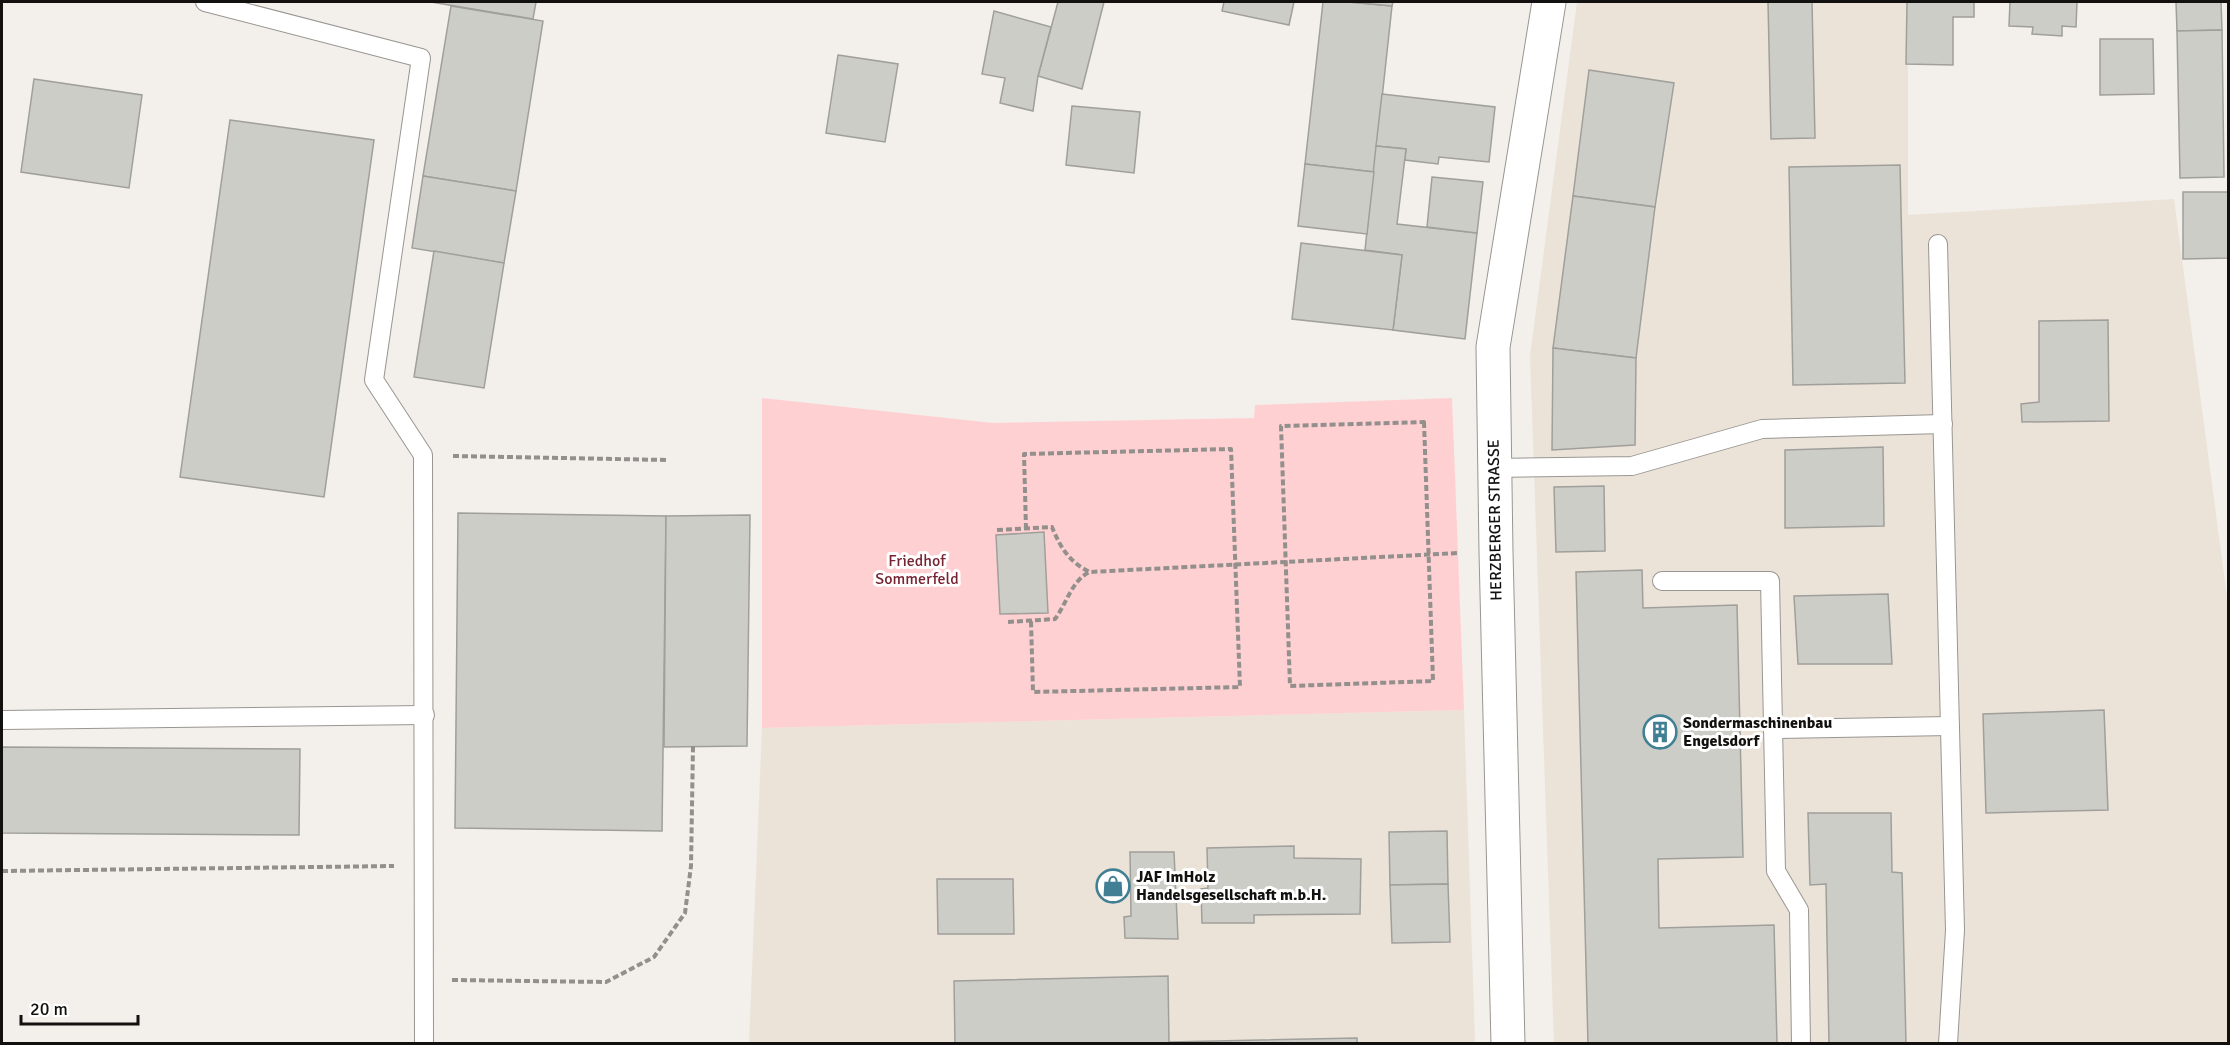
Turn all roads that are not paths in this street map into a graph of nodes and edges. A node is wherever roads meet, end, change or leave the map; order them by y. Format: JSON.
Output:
{"nodes":[{"id":1,"x":206,"y":2,"type":"edge"},
{"id":2,"x":1550,"y":2,"type":"edge"},
{"id":3,"x":1938,"y":244,"type":"dead end"},
{"id":4,"x":1943,"y":424,"type":"junction"},
{"id":5,"x":1494,"y":468,"type":"junction"},
{"id":6,"x":1662,"y":581,"type":"dead end"},
{"id":7,"x":425,"y":715,"type":"junction"},
{"id":8,"x":2,"y":720,"type":"edge"},
{"id":9,"x":1950,"y":726,"type":"junction"},
{"id":10,"x":1773,"y":729,"type":"junction"},
{"id":11,"x":424,"y":1044,"type":"edge"},
{"id":12,"x":1508,"y":1044,"type":"edge"},
{"id":13,"x":1802,"y":1044,"type":"edge"},
{"id":14,"x":1948,"y":1044,"type":"edge"}],
"edges":[{"from":1,"to":7,"type":"lane"},
{"from":2,"to":5,"type":"main road","name":"HERZBERGER STRASSE"},
{"from":3,"to":4,"type":"lane"},
{"from":4,"to":5,"type":"lane"},
{"from":4,"to":9,"type":"lane"},
{"from":5,"to":12,"type":"main road","name":"HERZBERGER STRASSE"},
{"from":6,"to":10,"type":"lane"},
{"from":7,"to":8,"type":"lane"},
{"from":7,"to":11,"type":"lane"},
{"from":9,"to":10,"type":"lane"},
{"from":9,"to":14,"type":"lane"},
{"from":10,"to":13,"type":"lane"}]}
